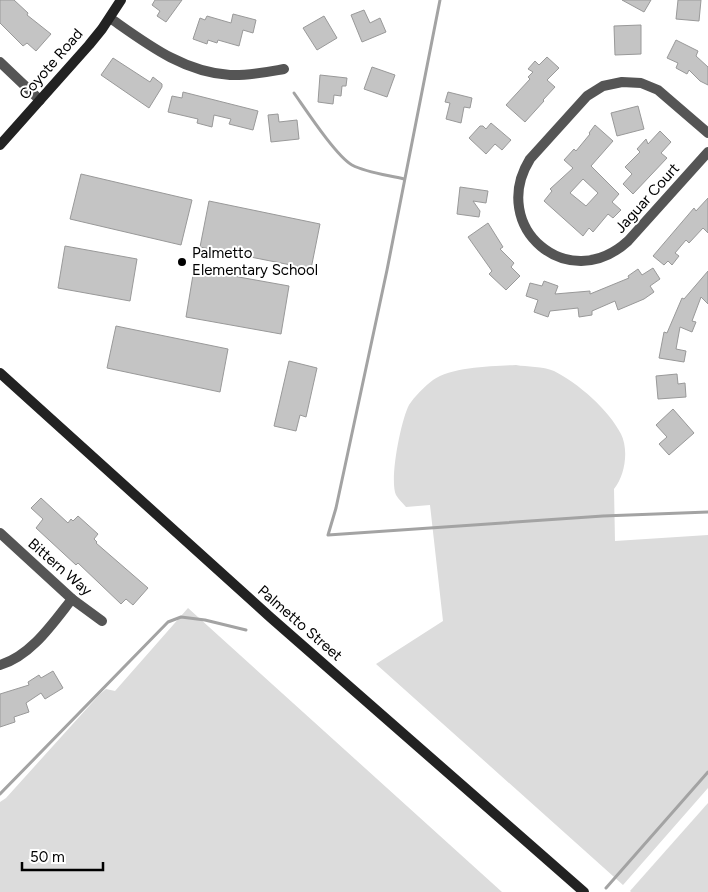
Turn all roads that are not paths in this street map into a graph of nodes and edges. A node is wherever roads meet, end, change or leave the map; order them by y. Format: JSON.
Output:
{"nodes":[{"id":1,"x":121,"y":0,"type":"edge"},
{"id":2,"x":110,"y":18,"type":"junction"},
{"id":3,"x":0,"y":62,"type":"edge"},
{"id":4,"x":284,"y":69,"type":"dead end"},
{"id":5,"x":40,"y":100,"type":"junction"},
{"id":6,"x":708,"y":133,"type":"edge"},
{"id":7,"x":0,"y":145,"type":"edge"},
{"id":8,"x":708,"y":152,"type":"edge"},
{"id":9,"x":0,"y":373,"type":"edge"},
{"id":10,"x":0,"y":533,"type":"edge"},
{"id":11,"x":72,"y":599,"type":"junction"},
{"id":12,"x":102,"y":621,"type":"dead end"},
{"id":13,"x":0,"y":665,"type":"edge"},
{"id":14,"x":584,"y":892,"type":"edge"}],
"edges":[{"from":1,"to":2,"type":"main road","name":"Coyote Road"},
{"from":2,"to":4,"type":"street"},
{"from":2,"to":5,"type":"main road","name":"Coyote Road"},
{"from":3,"to":5,"type":"street"},
{"from":5,"to":7,"type":"main road","name":"Coyote Road"},
{"from":6,"to":8,"type":"street","name":"Jaguar Court"},
{"from":9,"to":14,"type":"main road","name":"Palmetto Street"},
{"from":10,"to":11,"type":"street","name":"Bittern Way"},
{"from":11,"to":12,"type":"street","name":"Bittern Way"},
{"from":11,"to":13,"type":"street"}]}
